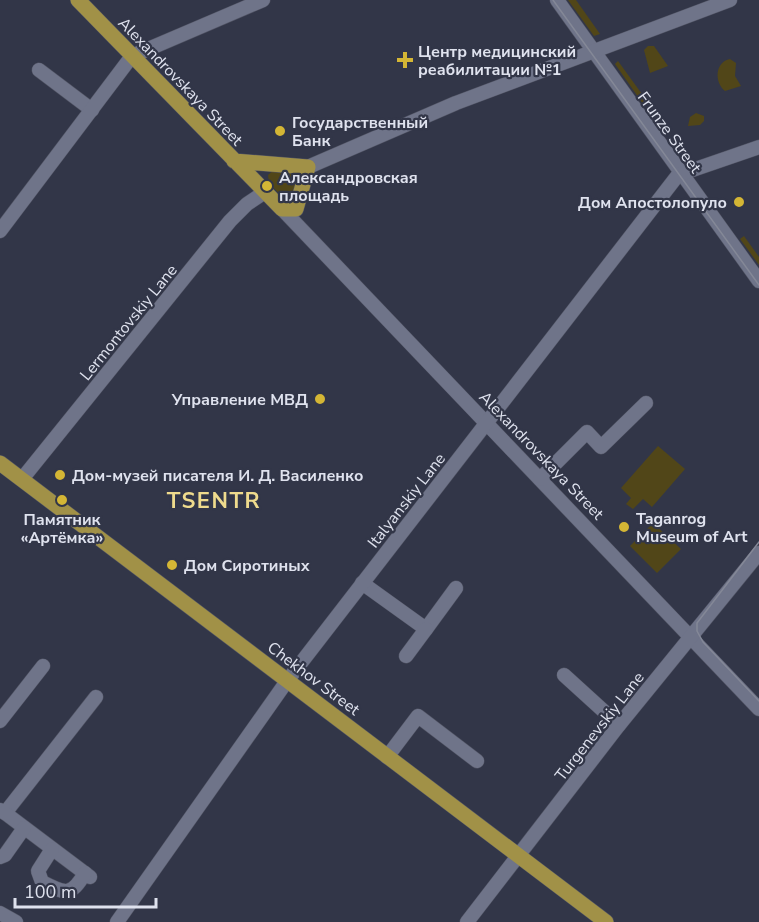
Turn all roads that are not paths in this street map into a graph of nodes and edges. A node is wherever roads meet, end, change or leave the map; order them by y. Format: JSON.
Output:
{"nodes":[{"id":1,"x":78,"y":0,"type":"edge"},
{"id":2,"x":263,"y":0,"type":"edge"},
{"id":3,"x":557,"y":0,"type":"edge"},
{"id":4,"x":730,"y":0,"type":"edge"},
{"id":5,"x":591,"y":50,"type":"junction"},
{"id":6,"x":132,"y":56,"type":"junction"},
{"id":7,"x":39,"y":70,"type":"dead end"},
{"id":8,"x":92,"y":110,"type":"junction"},
{"id":9,"x":759,"y":147,"type":"edge"},
{"id":10,"x":234,"y":161,"type":"junction"},
{"id":11,"x":267,"y":165,"type":"junction"},
{"id":12,"x":308,"y":167,"type":"junction"},
{"id":13,"x":679,"y":173,"type":"junction"},
{"id":14,"x":262,"y":189,"type":"junction"},
{"id":15,"x":298,"y":204,"type":"junction"},
{"id":16,"x":282,"y":209,"type":"junction"},
{"id":17,"x":298,"y":226,"type":"junction"},
{"id":18,"x":0,"y":231,"type":"edge"},
{"id":19,"x":759,"y":281,"type":"edge"},
{"id":20,"x":646,"y":403,"type":"dead end"},
{"id":21,"x":486,"y":424,"type":"junction"},
{"id":22,"x":0,"y":463,"type":"edge"},
{"id":23,"x":22,"y":479,"type":"junction"},
{"id":24,"x":540,"y":479,"type":"junction"},
{"id":25,"x":759,"y":553,"type":"edge"},
{"id":26,"x":362,"y":583,"type":"junction"},
{"id":27,"x":456,"y":588,"type":"dead end"},
{"id":28,"x":426,"y":629,"type":"junction"},
{"id":29,"x":692,"y":638,"type":"junction"},
{"id":30,"x":406,"y":656,"type":"dead end"},
{"id":31,"x":43,"y":666,"type":"dead end"},
{"id":32,"x":564,"y":675,"type":"dead end"},
{"id":33,"x":287,"y":681,"type":"junction"},
{"id":34,"x":96,"y":697,"type":"dead end"},
{"id":35,"x":759,"y":710,"type":"edge"},
{"id":36,"x":0,"y":721,"type":"edge"},
{"id":37,"x":619,"y":724,"type":"junction"},
{"id":38,"x":387,"y":756,"type":"junction"},
{"id":39,"x":477,"y":761,"type":"dead end"},
{"id":40,"x":2,"y":812,"type":"edge"},
{"id":41,"x":24,"y":828,"type":"junction"},
{"id":42,"x":52,"y":849,"type":"junction"},
{"id":43,"x":519,"y":856,"type":"junction"},
{"id":44,"x":0,"y":857,"type":"edge"},
{"id":45,"x":0,"y":913,"type":"edge"},
{"id":46,"x":16,"y":922,"type":"edge"},
{"id":47,"x":117,"y":922,"type":"edge"},
{"id":48,"x":468,"y":922,"type":"edge"},
{"id":49,"x":606,"y":922,"type":"edge"}],
"edges":[{"from":1,"to":6,"type":"main road","name":"Alexandrovskaya Street"},
{"from":2,"to":6,"type":"street"},
{"from":3,"to":5,"type":"street","name":"Frunze Street"},
{"from":4,"to":5,"type":"street"},
{"from":5,"to":12,"type":"street"},
{"from":5,"to":13,"type":"street","name":"Frunze Street"},
{"from":6,"to":8,"type":"street"},
{"from":6,"to":10,"type":"main road","name":"Alexandrovskaya Street"},
{"from":7,"to":8,"type":"street"},
{"from":8,"to":18,"type":"street"},
{"from":9,"to":13,"type":"street"},
{"from":10,"to":11,"type":"main road"},
{"from":10,"to":14,"type":"main road","name":"Alexandrovskaya Street"},
{"from":11,"to":12,"type":"main road"},
{"from":11,"to":14,"type":"main road"},
{"from":12,"to":15,"type":"main road"},
{"from":13,"to":19,"type":"street","name":"Frunze Street"},
{"from":13,"to":21,"type":"street","name":"Italyanskiy Lane"},
{"from":14,"to":16,"type":"main road","name":"Alexandrovskaya Street"},
{"from":14,"to":23,"type":"street","name":"Lermontovskiy Lane"},
{"from":15,"to":16,"type":"main road"},
{"from":15,"to":17,"type":"street"},
{"from":16,"to":17,"type":"street","name":"Alexandrovskaya Street"},
{"from":17,"to":21,"type":"street","name":"Alexandrovskaya Street"},
{"from":20,"to":24,"type":"street"},
{"from":21,"to":24,"type":"street","name":"Alexandrovskaya Street"},
{"from":21,"to":26,"type":"street","name":"Italyanskiy Lane"},
{"from":22,"to":23,"type":"main road","name":"Chekhov Street"},
{"from":23,"to":33,"type":"main road","name":"Chekhov Street"},
{"from":24,"to":29,"type":"street","name":"Alexandrovskaya Street"},
{"from":25,"to":29,"type":"street","name":"Turgenevskiy Lane"},
{"from":26,"to":28,"type":"street"},
{"from":26,"to":33,"type":"street","name":"Italyanskiy Lane"},
{"from":27,"to":28,"type":"street"},
{"from":28,"to":30,"type":"street"},
{"from":29,"to":35,"type":"street","name":"Alexandrovskaya Street"},
{"from":29,"to":37,"type":"street","name":"Turgenevskiy Lane"},
{"from":31,"to":36,"type":"street"},
{"from":32,"to":37,"type":"street"},
{"from":33,"to":38,"type":"main road","name":"Chekhov Street"},
{"from":33,"to":47,"type":"street","name":"Italyanskiy Lane"},
{"from":34,"to":40,"type":"street"},
{"from":37,"to":43,"type":"street","name":"Turgenevskiy Lane"},
{"from":38,"to":39,"type":"street"},
{"from":38,"to":43,"type":"main road","name":"Chekhov Street"},
{"from":40,"to":41,"type":"street"},
{"from":41,"to":42,"type":"street"},
{"from":41,"to":44,"type":"street"},
{"from":42,"to":42,"type":"street"},
{"from":43,"to":48,"type":"street","name":"Turgenevskiy Lane"},
{"from":43,"to":49,"type":"main road","name":"Chekhov Street"},
{"from":45,"to":46,"type":"street"}]}
